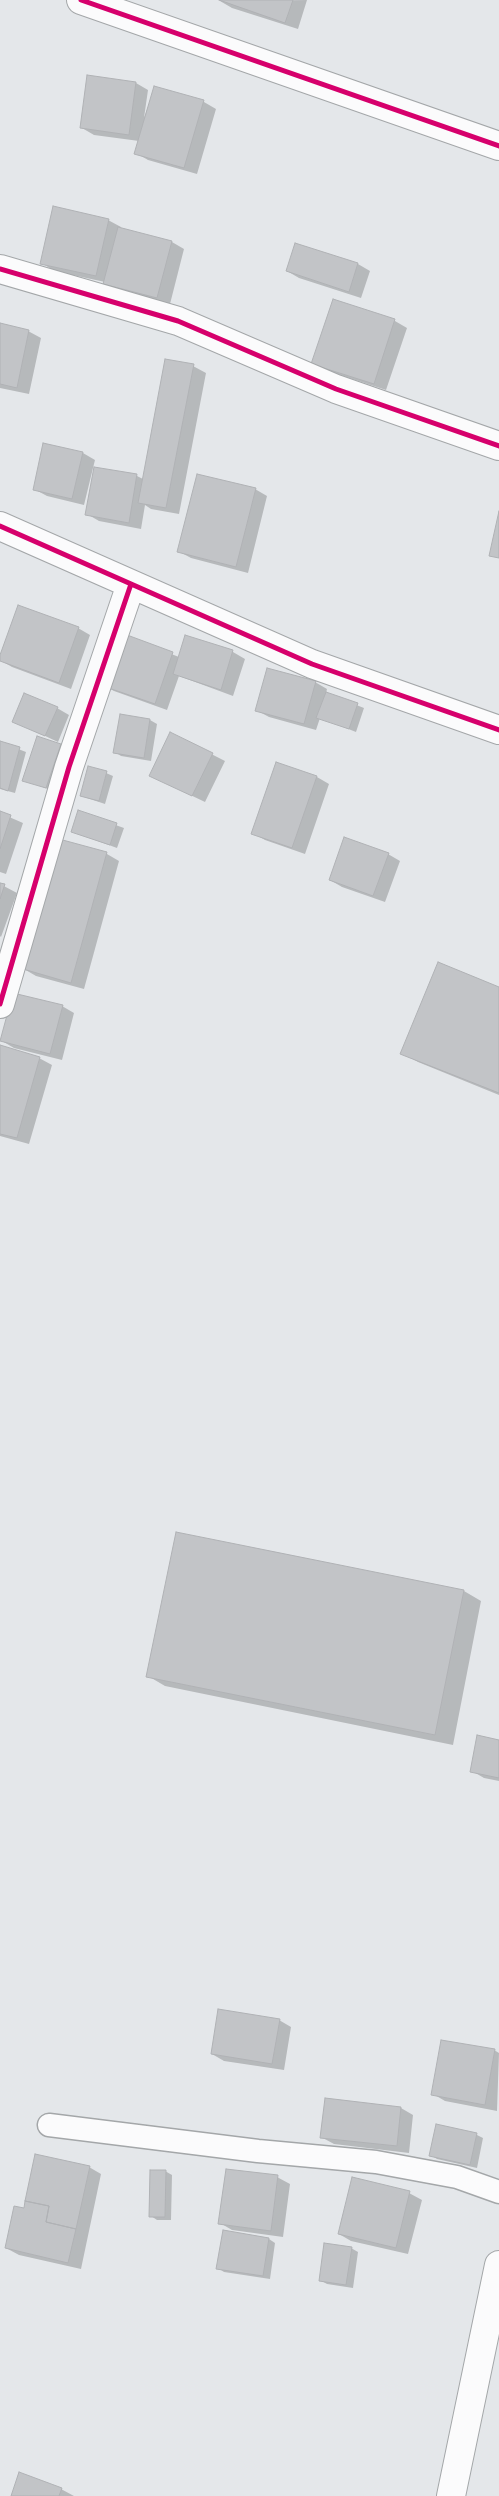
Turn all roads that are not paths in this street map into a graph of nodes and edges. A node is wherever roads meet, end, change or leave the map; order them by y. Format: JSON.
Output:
{"nodes":[{"id":1,"x":81,"y":0,"type":"edge"},
{"id":2,"x":499,"y":146,"type":"edge"},
{"id":3,"x":0,"y":269,"type":"edge"},
{"id":4,"x":499,"y":446,"type":"edge"},
{"id":5,"x":0,"y":526,"type":"edge"},
{"id":6,"x":131,"y":584,"type":"junction"},
{"id":7,"x":499,"y":730,"type":"edge"},
{"id":8,"x":0,"y":1004,"type":"edge"},
{"id":9,"x":49,"y":2125,"type":"dead end"},
{"id":10,"x":499,"y":2192,"type":"edge"},
{"id":11,"x":499,"y":2265,"type":"edge"},
{"id":12,"x":451,"y":2496,"type":"edge"}],
"edges":[{"from":1,"to":2,"type":"street"},
{"from":3,"to":4,"type":"street"},
{"from":5,"to":6,"type":"street"},
{"from":6,"to":7,"type":"street"},
{"from":6,"to":8,"type":"street"},
{"from":9,"to":10,"type":"lane"},
{"from":11,"to":12,"type":"street"}]}
